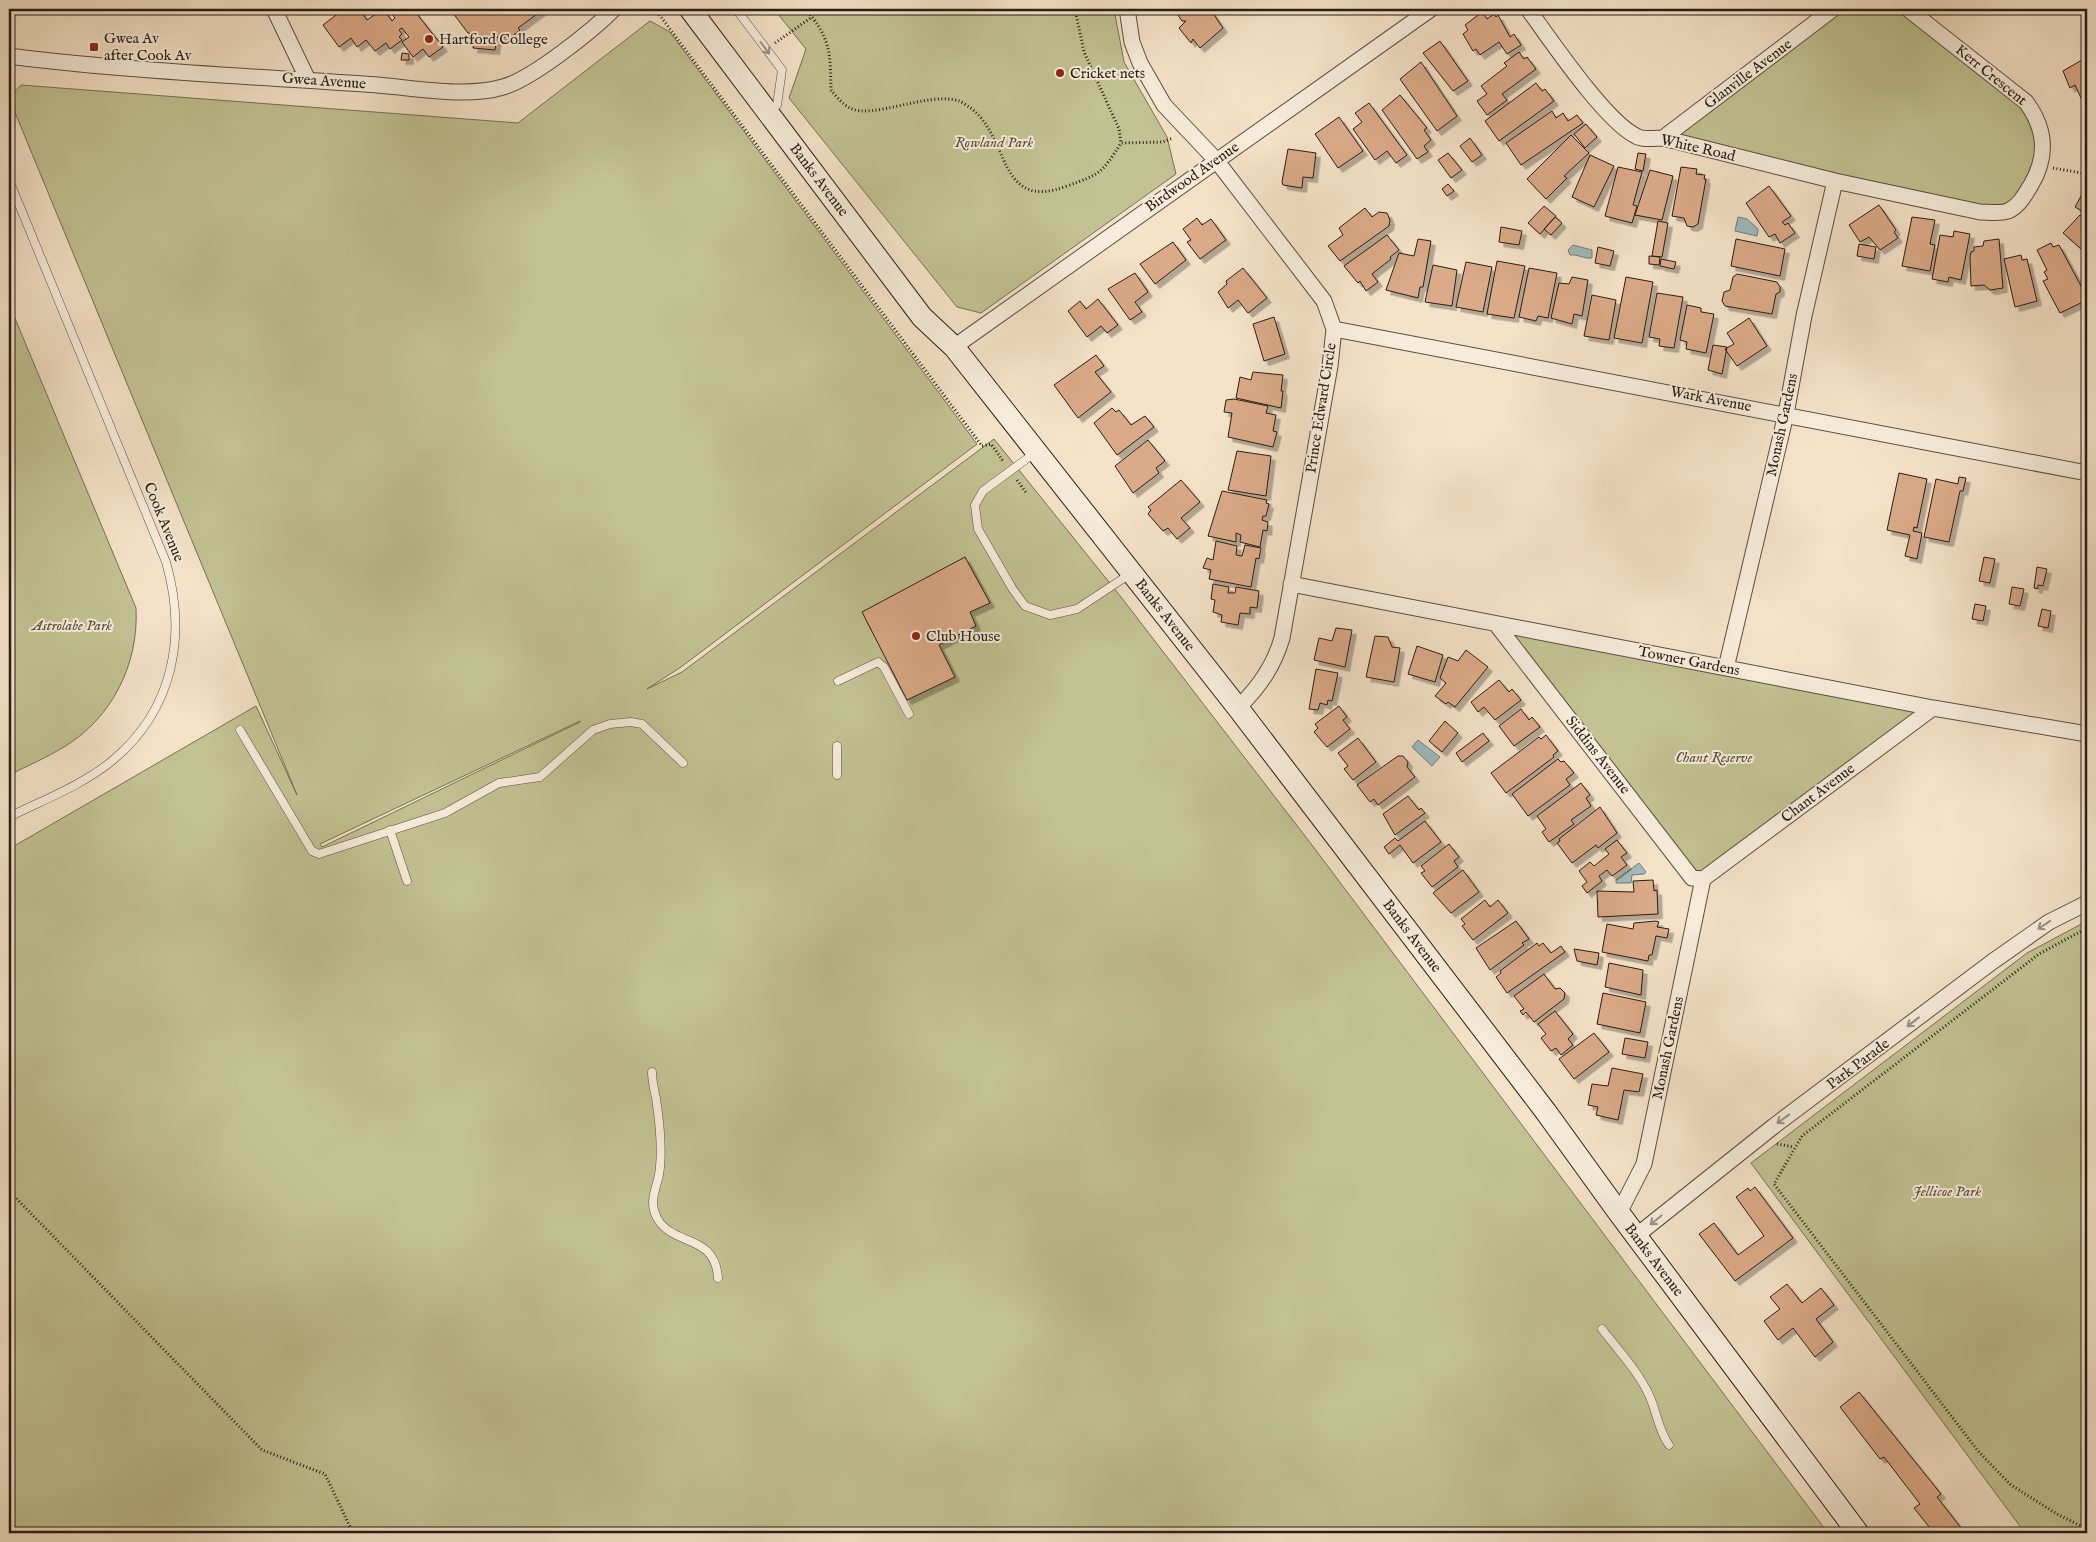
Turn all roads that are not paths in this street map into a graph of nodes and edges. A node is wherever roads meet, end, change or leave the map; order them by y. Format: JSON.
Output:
{"nodes":[{"id":1,"x":274,"y":9,"type":"edge"},
{"id":2,"x":690,"y":9,"type":"edge"},
{"id":3,"x":703,"y":9,"type":"edge"},
{"id":4,"x":736,"y":9,"type":"edge"},
{"id":5,"x":1127,"y":9,"type":"edge"},
{"id":6,"x":1430,"y":9,"type":"edge"},
{"id":7,"x":1528,"y":9,"type":"edge"},
{"id":8,"x":1833,"y":9,"type":"edge"},
{"id":9,"x":1908,"y":9,"type":"edge"},
{"id":10,"x":610,"y":12,"type":"edge"},
{"id":11,"x":9,"y":56,"type":"edge"},
{"id":12,"x":308,"y":80,"type":"junction"},
{"id":13,"x":777,"y":105,"type":"junction"},
{"id":14,"x":1662,"y":138,"type":"junction"},
{"id":15,"x":1216,"y":160,"type":"junction"},
{"id":16,"x":9,"y":180,"type":"edge"},
{"id":17,"x":1835,"y":181,"type":"junction"},
{"id":18,"x":1334,"y":329,"type":"junction"},
{"id":19,"x":954,"y":347,"type":"junction"},
{"id":20,"x":1786,"y":414,"type":"junction"},
{"id":21,"x":1036,"y":452,"type":"junction"},
{"id":22,"x":2087,"y":473,"type":"edge"},
{"id":23,"x":1132,"y":573,"type":"junction"},
{"id":24,"x":1291,"y":584,"type":"junction"},
{"id":25,"x":1496,"y":624,"type":"junction"},
{"id":26,"x":1726,"y":668,"type":"junction"},
{"id":27,"x":838,"y":681,"type":"dead end"},
{"id":28,"x":1238,"y":708,"type":"junction"},
{"id":29,"x":1933,"y":708,"type":"junction"},
{"id":30,"x":909,"y":714,"type":"dead end"},
{"id":31,"x":240,"y":730,"type":"dead end"},
{"id":32,"x":2087,"y":734,"type":"edge"},
{"id":33,"x":837,"y":746,"type":"dead end"},
{"id":34,"x":683,"y":763,"type":"dead end"},
{"id":35,"x":837,"y":775,"type":"dead end"},
{"id":36,"x":9,"y":817,"type":"edge"},
{"id":37,"x":390,"y":830,"type":"junction"},
{"id":38,"x":1703,"y":879,"type":"junction"},
{"id":39,"x":407,"y":881,"type":"dead end"},
{"id":40,"x":2087,"y":903,"type":"edge"},
{"id":41,"x":652,"y":1072,"type":"dead end"},
{"id":42,"x":1619,"y":1213,"type":"junction"},
{"id":43,"x":1636,"y":1236,"type":"junction"},
{"id":44,"x":718,"y":1278,"type":"dead end"},
{"id":45,"x":1602,"y":1330,"type":"dead end"},
{"id":46,"x":1669,"y":1445,"type":"dead end"},
{"id":47,"x":1858,"y":1533,"type":"edge"}],
"edges":[{"from":1,"to":12,"type":"street"},
{"from":2,"to":19,"type":"street","name":"Banks Avenue"},
{"from":3,"to":13,"type":"street","name":"Banks Avenue"},
{"from":4,"to":13,"type":"lane","one_way":true},
{"from":5,"to":15,"type":"street","name":"Prince Edward Circle"},
{"from":6,"to":15,"type":"street","name":"Birdwood Avenue"},
{"from":7,"to":14,"type":"street","name":"White Road"},
{"from":8,"to":14,"type":"street","name":"Glanville Avenue"},
{"from":9,"to":17,"type":"street","name":"Kerr Crescent"},
{"from":10,"to":12,"type":"street","name":"Gwea Avenue"},
{"from":11,"to":12,"type":"street","name":"Gwea Avenue"},
{"from":13,"to":19,"type":"street","name":"Banks Avenue"},
{"from":14,"to":17,"type":"street","name":"White Road"},
{"from":15,"to":18,"type":"street","name":"Prince Edward Circle"},
{"from":15,"to":19,"type":"street","name":"Birdwood Avenue"},
{"from":16,"to":36,"type":"lane","name":"Cook Avenue"},
{"from":17,"to":20,"type":"street","name":"Monash Gardens"},
{"from":18,"to":20,"type":"street","name":"Wark Avenue"},
{"from":18,"to":24,"type":"street","name":"Prince Edward Circle"},
{"from":19,"to":21,"type":"street","name":"Banks Avenue"},
{"from":20,"to":22,"type":"street","name":"Wark Avenue"},
{"from":20,"to":26,"type":"street","name":"Monash Gardens"},
{"from":21,"to":23,"type":"street","name":"Banks Avenue"},
{"from":21,"to":23,"type":"lane"},
{"from":23,"to":28,"type":"street","name":"Banks Avenue"},
{"from":24,"to":25,"type":"street","name":"Towner Gardens"},
{"from":24,"to":28,"type":"street","name":"Prince Edward Circle"},
{"from":25,"to":26,"type":"street","name":"Towner Gardens"},
{"from":25,"to":38,"type":"street","name":"Siddins Avenue"},
{"from":26,"to":29,"type":"street","name":"Towner Gardens"},
{"from":27,"to":30,"type":"lane"},
{"from":28,"to":42,"type":"street","name":"Banks Avenue"},
{"from":29,"to":32,"type":"street","name":"Towner Gardens"},
{"from":29,"to":38,"type":"street","name":"Chant Avenue"},
{"from":31,"to":37,"type":"lane"},
{"from":33,"to":35,"type":"lane"},
{"from":34,"to":37,"type":"lane"},
{"from":37,"to":39,"type":"lane"},
{"from":38,"to":42,"type":"street","name":"Monash Gardens"},
{"from":40,"to":43,"type":"street","name":"Park Parade","one_way":true},
{"from":41,"to":44,"type":"lane"},
{"from":42,"to":43,"type":"street","name":"Banks Avenue"},
{"from":43,"to":47,"type":"street","name":"Banks Avenue"},
{"from":45,"to":46,"type":"lane"}]}
